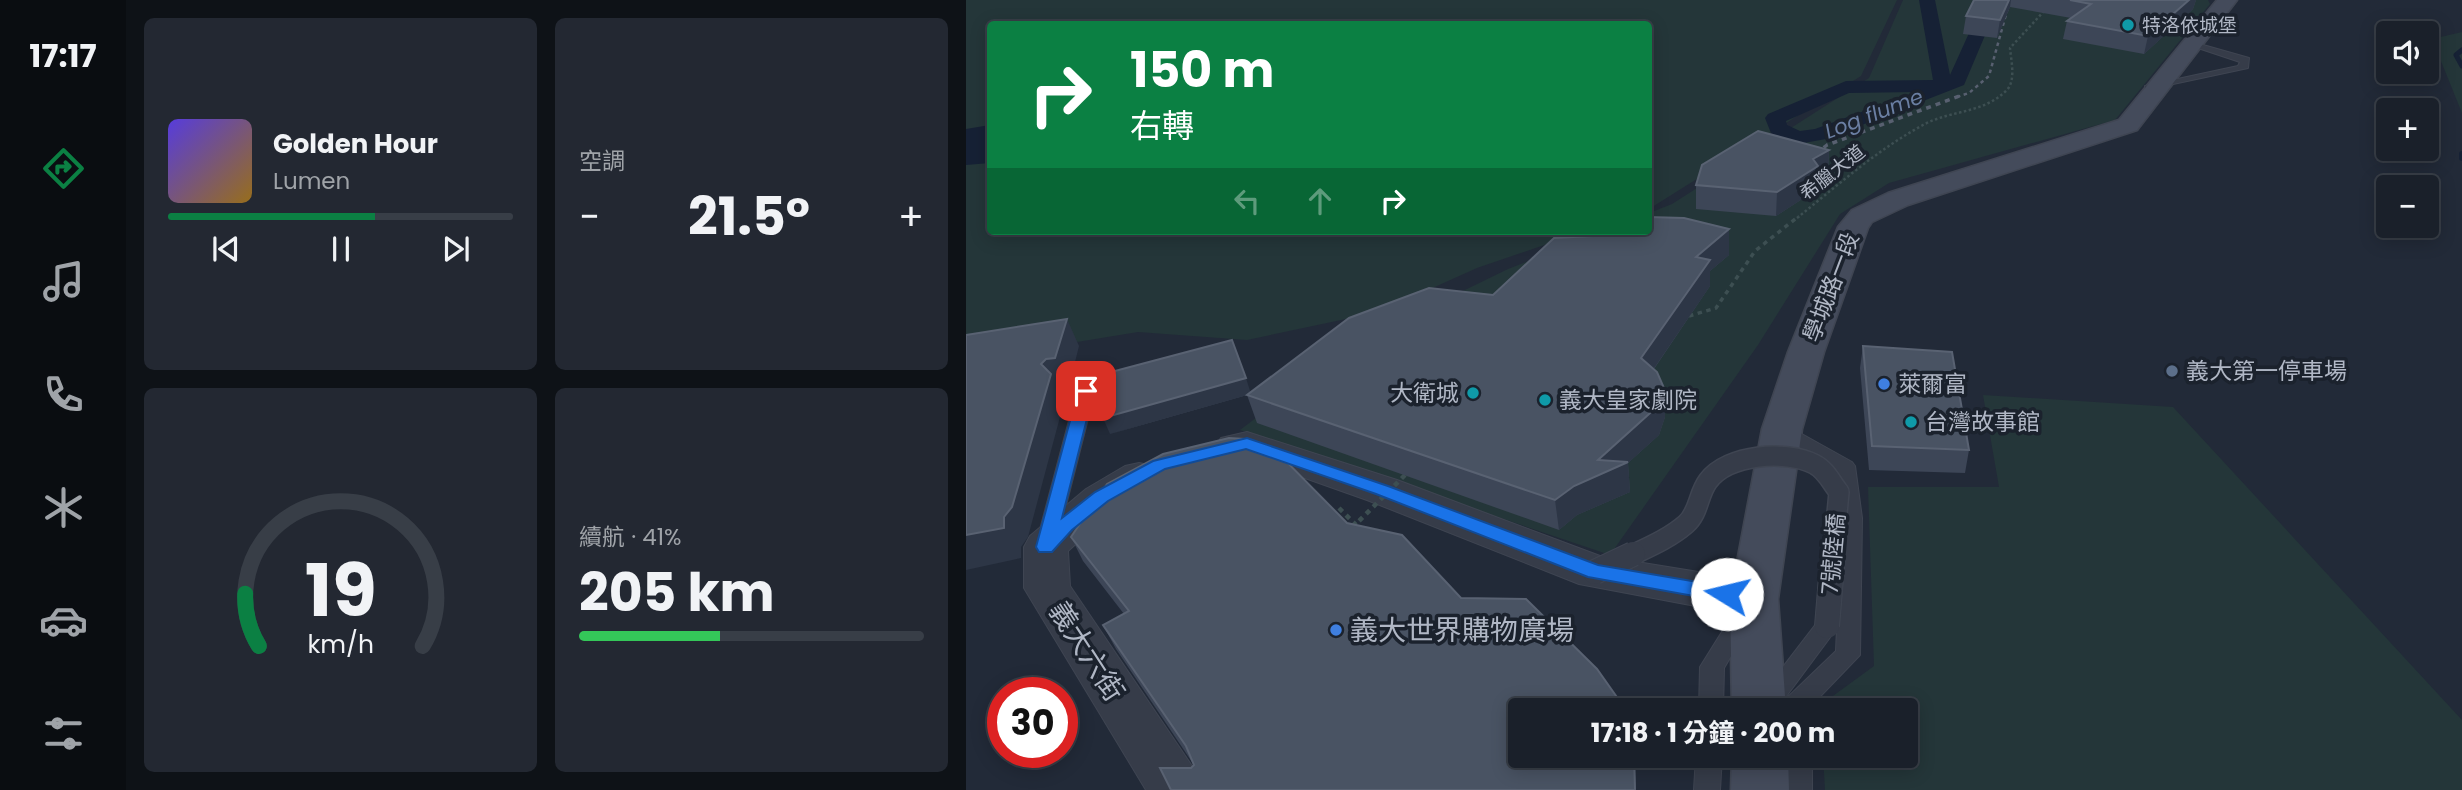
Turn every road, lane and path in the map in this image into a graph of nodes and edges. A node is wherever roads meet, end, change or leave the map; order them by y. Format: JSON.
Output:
{"nodes":[{"id":1,"x":2227,"y":0,"type":"edge"},
{"id":2,"x":2039,"y":6,"type":"dead end"},
{"id":3,"x":2046,"y":8,"type":"junction"},
{"id":4,"x":2052,"y":9,"type":"dead end"},
{"id":5,"x":2192,"y":43,"type":"junction"},
{"id":6,"x":2151,"y":89,"type":"junction"},
{"id":7,"x":1689,"y":316,"type":"edge"},
{"id":8,"x":1066,"y":394,"type":"dead end"},
{"id":9,"x":1782,"y":429,"type":"junction"},
{"id":10,"x":1405,"y":475,"type":"edge"},
{"id":11,"x":1344,"y":536,"type":"edge"},
{"id":12,"x":1046,"y":547,"type":"junction"},
{"id":13,"x":1595,"y":572,"type":"junction"},
{"id":14,"x":1754,"y":599,"type":"junction"},
{"id":15,"x":1711,"y":698,"type":"edge"},
{"id":16,"x":1759,"y":698,"type":"edge"},
{"id":17,"x":1769,"y":698,"type":"edge"},
{"id":18,"x":1804,"y":698,"type":"edge"},
{"id":19,"x":1708,"y":768,"type":"edge"},
{"id":20,"x":1760,"y":768,"type":"edge"},
{"id":21,"x":1799,"y":768,"type":"edge"},
{"id":22,"x":1176,"y":790,"type":"edge"},
{"id":23,"x":1707,"y":790,"type":"edge"},
{"id":24,"x":1760,"y":790,"type":"edge"},
{"id":25,"x":1799,"y":790,"type":"edge"}],
"edges":[{"from":1,"to":5,"type":"main road","name":"學城路一段"},
{"from":2,"to":3,"type":"path"},
{"from":3,"to":4,"type":"path"},
{"from":3,"to":7,"type":"path","name":"希臘大道"},
{"from":5,"to":6,"type":"main road","name":"學城路一段"},
{"from":5,"to":6,"type":"lane"},
{"from":6,"to":9,"type":"main road","name":"學城路一段"},
{"from":8,"to":12,"type":"lane"},
{"from":9,"to":14,"type":"main road","name":"學城路一段"},
{"from":9,"to":18,"type":"lane"},
{"from":10,"to":11,"type":"path","bridge":true},
{"from":12,"to":13,"type":"street"},
{"from":12,"to":22,"type":"street","name":"義大六街"},
{"from":13,"to":14,"type":"street"},
{"from":13,"to":17,"type":"lane","name":"7號陸橋","bridge":true},
{"from":14,"to":15,"type":"lane"},
{"from":14,"to":16,"type":"main road","name":"學城路一段"},
{"from":19,"to":23,"type":"lane"},
{"from":20,"to":24,"type":"main road"},
{"from":21,"to":25,"type":"lane"}]}
